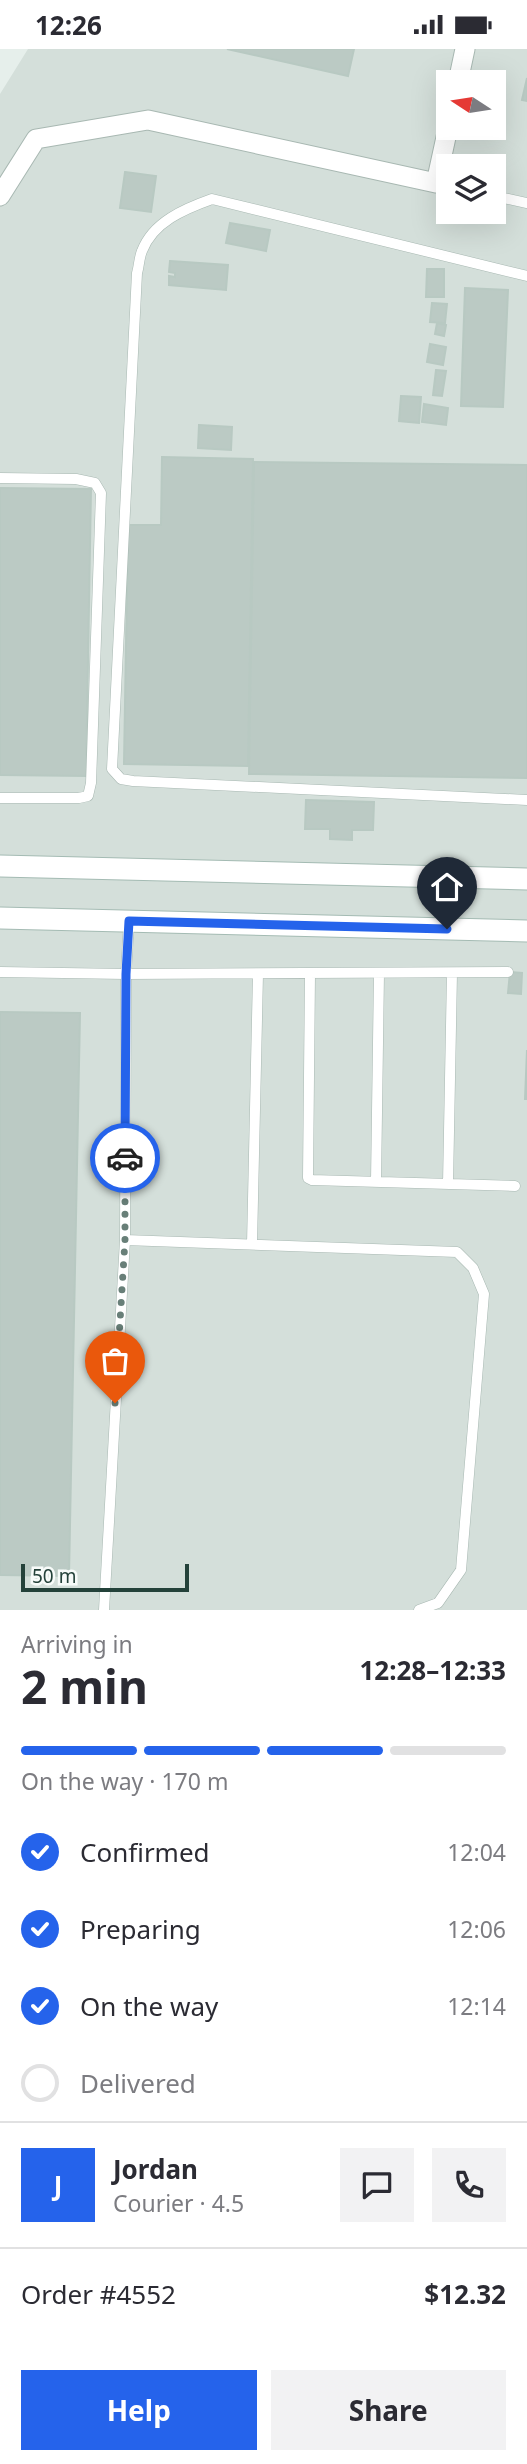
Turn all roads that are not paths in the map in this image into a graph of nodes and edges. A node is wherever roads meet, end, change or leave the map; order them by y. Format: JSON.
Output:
{"nodes":[{"id":1,"x":465,"y":49,"type":"edge"},
{"id":2,"x":461,"y":70,"type":"edge"},
{"id":3,"x":436,"y":183,"type":"edge"},
{"id":4,"x":0,"y":195,"type":"edge"},
{"id":5,"x":506,"y":199,"type":"edge"},
{"id":6,"x":527,"y":203,"type":"edge"},
{"id":7,"x":527,"y":276,"type":"edge"},
{"id":8,"x":0,"y":478,"type":"edge"},
{"id":9,"x":0,"y":798,"type":"edge"},
{"id":10,"x":527,"y":800,"type":"edge"},
{"id":11,"x":0,"y":866,"type":"edge"},
{"id":12,"x":527,"y":879,"type":"edge"},
{"id":13,"x":0,"y":918,"type":"edge"},
{"id":14,"x":129,"y":921,"type":"junction"},
{"id":15,"x":527,"y":931,"type":"edge"},
{"id":16,"x":0,"y":972,"type":"edge"},
{"id":17,"x":508,"y":972,"type":"dead end"},
{"id":18,"x":379,"y":973,"type":"junction"},
{"id":19,"x":452,"y":973,"type":"junction"},
{"id":20,"x":126,"y":974,"type":"junction"},
{"id":21,"x":258,"y":974,"type":"junction"},
{"id":22,"x":310,"y":974,"type":"junction"},
{"id":23,"x":376,"y":1182,"type":"junction"},
{"id":24,"x":448,"y":1184,"type":"junction"},
{"id":25,"x":514,"y":1185,"type":"dead end"},
{"id":26,"x":125,"y":1240,"type":"junction"},
{"id":27,"x":251,"y":1244,"type":"junction"},
{"id":28,"x":104,"y":1610,"type":"edge"},
{"id":29,"x":419,"y":1610,"type":"edge"}],
"edges":[{"from":1,"to":2,"type":"street"},
{"from":3,"to":4,"type":"street"},
{"from":5,"to":6,"type":"lane"},
{"from":7,"to":10,"type":"lane"},
{"from":8,"to":9,"type":"lane"},
{"from":11,"to":12,"type":"street"},
{"from":13,"to":14,"type":"street"},
{"from":14,"to":15,"type":"street"},
{"from":14,"to":20,"type":"lane"},
{"from":16,"to":20,"type":"lane"},
{"from":17,"to":19,"type":"lane"},
{"from":18,"to":19,"type":"lane"},
{"from":18,"to":22,"type":"lane"},
{"from":18,"to":23,"type":"lane"},
{"from":19,"to":24,"type":"lane"},
{"from":20,"to":21,"type":"lane"},
{"from":20,"to":26,"type":"lane"},
{"from":21,"to":22,"type":"lane"},
{"from":21,"to":27,"type":"lane"},
{"from":22,"to":23,"type":"lane"},
{"from":23,"to":24,"type":"lane"},
{"from":24,"to":25,"type":"lane"},
{"from":26,"to":27,"type":"lane"},
{"from":26,"to":28,"type":"lane"},
{"from":27,"to":29,"type":"lane"}]}
